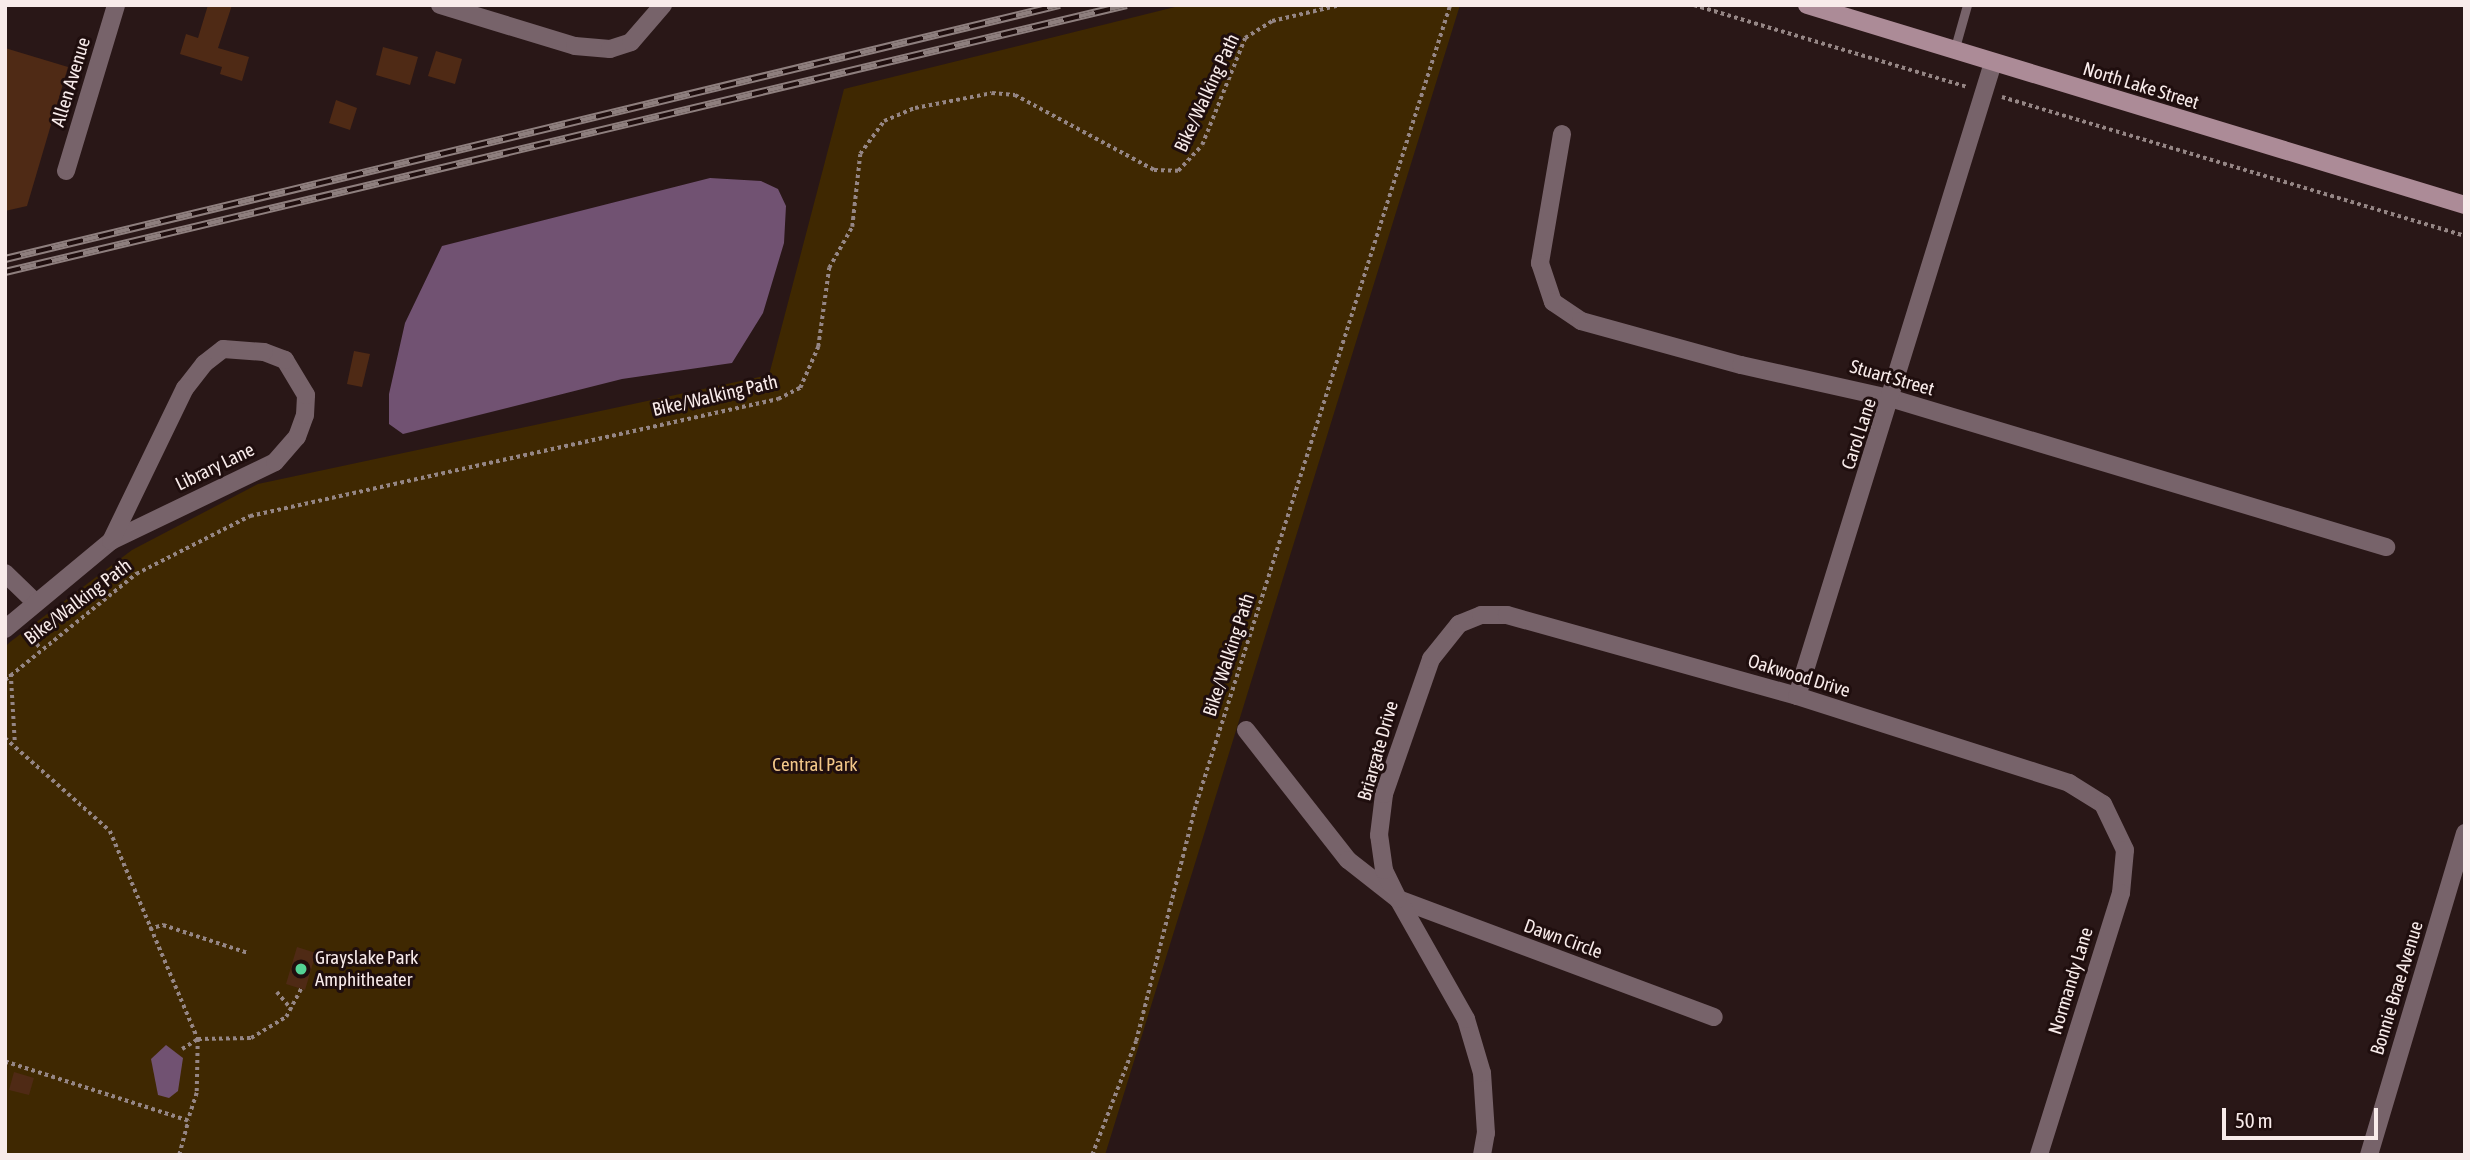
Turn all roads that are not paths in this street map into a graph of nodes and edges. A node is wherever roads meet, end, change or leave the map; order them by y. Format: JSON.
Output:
{"nodes":[{"id":1,"x":116,"y":5,"type":"edge"},
{"id":2,"x":440,"y":5,"type":"edge"},
{"id":3,"x":663,"y":5,"type":"edge"},
{"id":4,"x":1807,"y":5,"type":"edge"},
{"id":5,"x":1967,"y":5,"type":"edge"},
{"id":6,"x":1954,"y":51,"type":"junction"},
{"id":7,"x":1993,"y":63,"type":"junction"},
{"id":8,"x":1562,"y":134,"type":"dead end"},
{"id":9,"x":66,"y":171,"type":"dead end"},
{"id":10,"x":2465,"y":205,"type":"edge"},
{"id":11,"x":1893,"y":398,"type":"junction"},
{"id":12,"x":111,"y":541,"type":"junction"},
{"id":13,"x":2386,"y":547,"type":"dead end"},
{"id":14,"x":5,"y":573,"type":"edge"},
{"id":15,"x":35,"y":602,"type":"junction"},
{"id":16,"x":1459,"y":624,"type":"joint"},
{"id":17,"x":5,"y":629,"type":"edge"},
{"id":18,"x":1797,"y":696,"type":"junction"},
{"id":19,"x":1247,"y":730,"type":"dead end"},
{"id":20,"x":2113,"y":818,"type":"joint"},
{"id":21,"x":2465,"y":833,"type":"edge"},
{"id":22,"x":1398,"y":899,"type":"junction"},
{"id":23,"x":1714,"y":1017,"type":"dead end"},
{"id":24,"x":1482,"y":1155,"type":"edge"},
{"id":25,"x":2039,"y":1155,"type":"edge"},
{"id":26,"x":2369,"y":1155,"type":"edge"}],
"edges":[{"from":1,"to":9,"type":"street","name":"Allen Avenue"},
{"from":2,"to":3,"type":"street"},
{"from":4,"to":6,"type":"street","name":"North Lake Street"},
{"from":5,"to":6,"type":"lane"},
{"from":6,"to":7,"type":"street","name":"North Lake Street"},
{"from":7,"to":10,"type":"street","name":"North Lake Street"},
{"from":7,"to":11,"type":"street","name":"Carol Lane"},
{"from":8,"to":11,"type":"street","name":"Stuart Street"},
{"from":11,"to":13,"type":"street","name":"Stuart Street"},
{"from":11,"to":18,"type":"street","name":"Carol Lane"},
{"from":12,"to":12,"type":"street","name":"Library Lane"},
{"from":12,"to":15,"type":"street","name":"Library Lane"},
{"from":14,"to":15,"type":"street"},
{"from":15,"to":17,"type":"street","name":"Library Lane"},
{"from":16,"to":18,"type":"street","name":"Oakwood Drive"},
{"from":16,"to":22,"type":"street","name":"Briargate Drive"},
{"from":18,"to":20,"type":"street","name":"Oakwood Drive"},
{"from":19,"to":22,"type":"street","name":"Briargate Drive"},
{"from":20,"to":25,"type":"street","name":"Normandy Lane"},
{"from":21,"to":26,"type":"street","name":"Bonnie Brae Avenue"},
{"from":22,"to":23,"type":"street","name":"Dawn Circle"},
{"from":22,"to":24,"type":"street","name":"Briargate Drive"}]}
